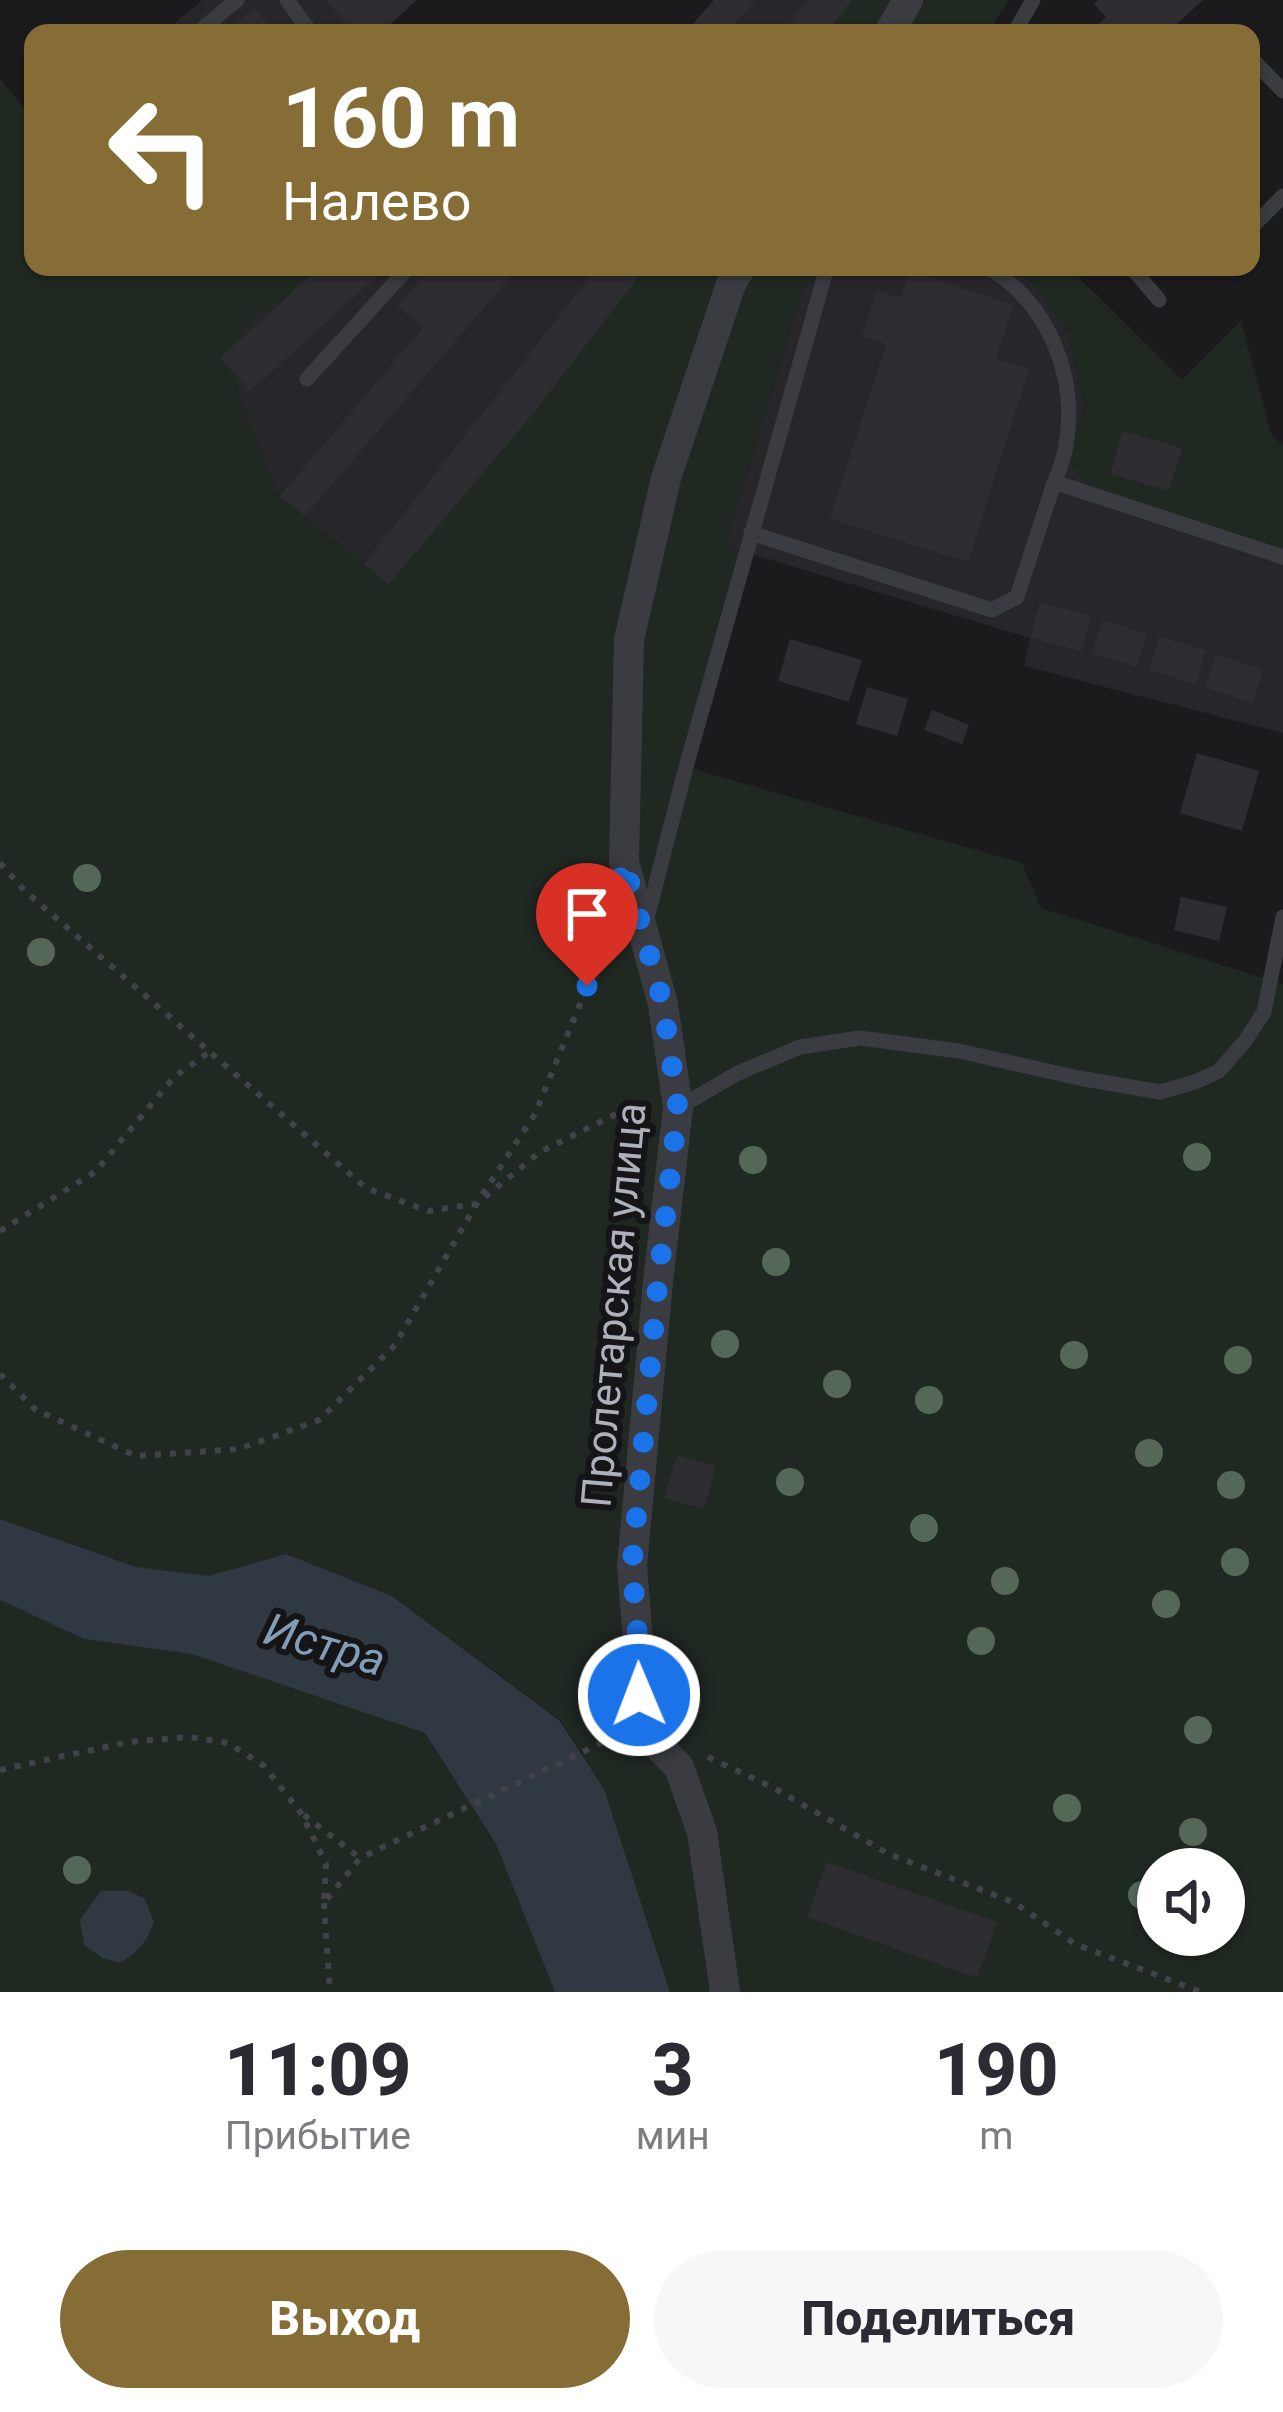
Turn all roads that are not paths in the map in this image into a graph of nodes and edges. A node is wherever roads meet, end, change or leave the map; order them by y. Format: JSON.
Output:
{"nodes":[{"id":1,"x":237,"y":0,"type":"edge"},
{"id":2,"x":208,"y":24,"type":"edge"},
{"id":3,"x":1260,"y":67,"type":"edge"},
{"id":4,"x":1283,"y":91,"type":"edge"},
{"id":5,"x":1283,"y":196,"type":"edge"},
{"id":6,"x":1260,"y":219,"type":"edge"},
{"id":7,"x":401,"y":276,"type":"edge"},
{"id":8,"x":736,"y":276,"type":"edge"},
{"id":9,"x":824,"y":276,"type":"edge"},
{"id":10,"x":998,"y":276,"type":"edge"},
{"id":11,"x":1139,"y":276,"type":"edge"},
{"id":12,"x":1159,"y":300,"type":"dead end"},
{"id":13,"x":307,"y":379,"type":"dead end"},
{"id":14,"x":1054,"y":482,"type":"junction"},
{"id":15,"x":751,"y":533,"type":"junction"},
{"id":16,"x":1283,"y":557,"type":"edge"},
{"id":17,"x":1283,"y":916,"type":"edge"},
{"id":18,"x":643,"y":932,"type":"junction"},
{"id":19,"x":678,"y":1108,"type":"junction"},
{"id":20,"x":725,"y":1992,"type":"edge"}],
"edges":[{"from":1,"to":2,"type":"lane"},
{"from":3,"to":4,"type":"lane"},
{"from":5,"to":6,"type":"lane"},
{"from":7,"to":13,"type":"lane"},
{"from":8,"to":18,"type":"street","name":"Пролетарская улица"},
{"from":9,"to":15,"type":"lane"},
{"from":10,"to":14,"type":"lane"},
{"from":11,"to":12,"type":"lane"},
{"from":14,"to":15,"type":"lane"},
{"from":14,"to":16,"type":"lane"},
{"from":15,"to":18,"type":"lane"},
{"from":17,"to":19,"type":"lane"},
{"from":18,"to":19,"type":"street","name":"Пролетарская улица"},
{"from":19,"to":20,"type":"street","name":"Пролетарская улица"}]}
